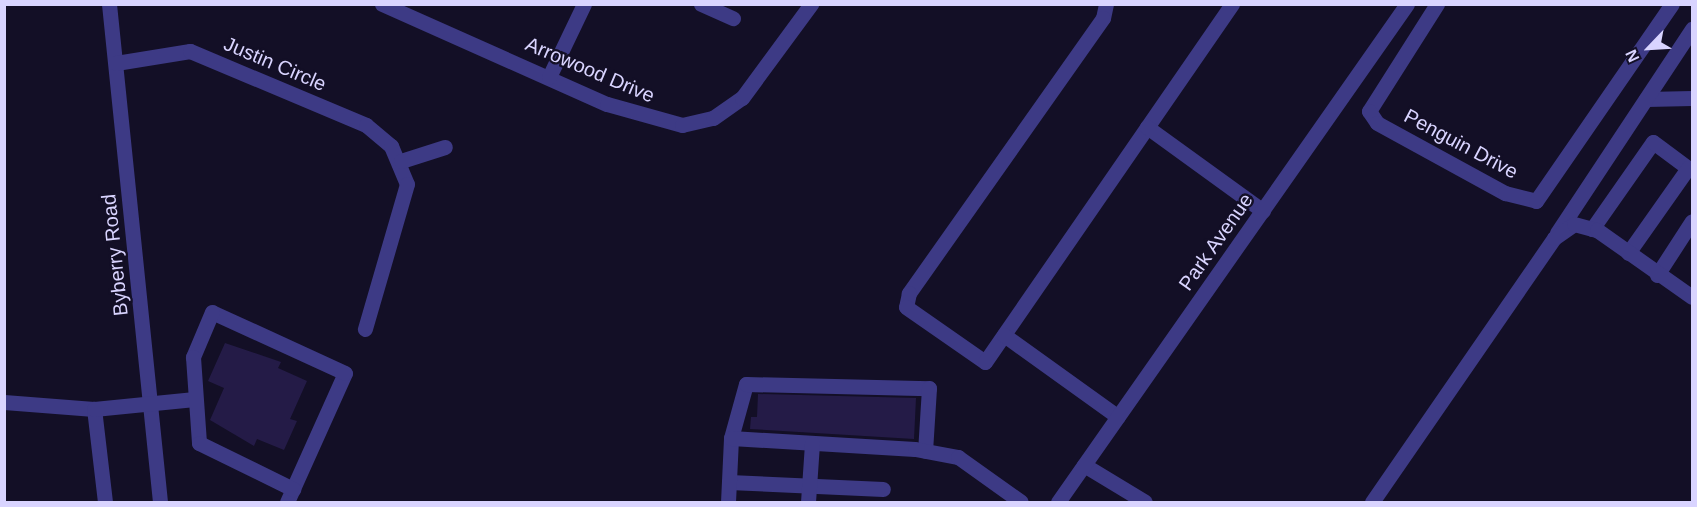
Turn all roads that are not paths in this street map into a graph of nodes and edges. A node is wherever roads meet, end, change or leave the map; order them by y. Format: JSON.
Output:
{"nodes":[{"id":1,"x":110,"y":4,"type":"edge"},
{"id":2,"x":382,"y":4,"type":"edge"},
{"id":3,"x":584,"y":4,"type":"edge"},
{"id":4,"x":701,"y":4,"type":"edge"},
{"id":5,"x":811,"y":4,"type":"edge"},
{"id":6,"x":1106,"y":4,"type":"edge"},
{"id":7,"x":1232,"y":4,"type":"edge"},
{"id":8,"x":1407,"y":4,"type":"edge"},
{"id":9,"x":1437,"y":4,"type":"edge"},
{"id":10,"x":1671,"y":4,"type":"edge"},
{"id":11,"x":733,"y":18,"type":"dead end"},
{"id":12,"x":1692,"y":29,"type":"edge"},
{"id":13,"x":116,"y":63,"type":"junction"},
{"id":14,"x":549,"y":77,"type":"junction"},
{"id":15,"x":1692,"y":98,"type":"edge"},
{"id":16,"x":1646,"y":99,"type":"junction"},
{"id":17,"x":1147,"y":127,"type":"junction"},
{"id":18,"x":446,"y":147,"type":"dead end"},
{"id":19,"x":401,"y":161,"type":"junction"},
{"id":20,"x":1263,"y":211,"type":"junction"},
{"id":21,"x":1692,"y":221,"type":"edge"},
{"id":22,"x":1592,"y":229,"type":"junction"},
{"id":23,"x":1554,"y":238,"type":"junction"},
{"id":24,"x":1628,"y":253,"type":"junction"},
{"id":25,"x":1657,"y":274,"type":"junction"},
{"id":26,"x":1692,"y":297,"type":"edge"},
{"id":27,"x":364,"y":329,"type":"dead end"},
{"id":28,"x":1004,"y":335,"type":"junction"},
{"id":29,"x":195,"y":399,"type":"junction"},
{"id":30,"x":4,"y":402,"type":"edge"},
{"id":31,"x":150,"y":405,"type":"junction"},
{"id":32,"x":94,"y":409,"type":"junction"},
{"id":33,"x":1118,"y":417,"type":"junction"},
{"id":34,"x":731,"y":438,"type":"junction"},
{"id":35,"x":812,"y":443,"type":"junction"},
{"id":36,"x":925,"y":451,"type":"junction"},
{"id":37,"x":1084,"y":465,"type":"junction"},
{"id":38,"x":729,"y":482,"type":"junction"},
{"id":39,"x":809,"y":486,"type":"junction"},
{"id":40,"x":883,"y":489,"type":"dead end"},
{"id":41,"x":290,"y":496,"type":"edge"},
{"id":42,"x":105,"y":502,"type":"edge"},
{"id":43,"x":160,"y":502,"type":"edge"},
{"id":44,"x":728,"y":502,"type":"edge"},
{"id":45,"x":808,"y":502,"type":"edge"},
{"id":46,"x":1021,"y":502,"type":"edge"},
{"id":47,"x":1059,"y":502,"type":"edge"},
{"id":48,"x":1145,"y":502,"type":"edge"},
{"id":49,"x":1372,"y":502,"type":"edge"}],
"edges":[{"from":1,"to":13,"type":"street","name":"Byberry Road"},
{"from":2,"to":14,"type":"street","name":"Arrowood Drive"},
{"from":3,"to":14,"type":"street"},
{"from":4,"to":11,"type":"street"},
{"from":5,"to":14,"type":"street","name":"Arrowood Drive"},
{"from":6,"to":28,"type":"street"},
{"from":7,"to":17,"type":"street"},
{"from":8,"to":20,"type":"street","name":"Park Avenue"},
{"from":9,"to":10,"type":"street","name":"Penguin Drive"},
{"from":12,"to":16,"type":"street"},
{"from":13,"to":19,"type":"street","name":"Justin Circle"},
{"from":13,"to":31,"type":"street","name":"Byberry Road"},
{"from":15,"to":16,"type":"street"},
{"from":16,"to":23,"type":"street"},
{"from":17,"to":20,"type":"street"},
{"from":17,"to":28,"type":"street"},
{"from":18,"to":19,"type":"street"},
{"from":19,"to":27,"type":"street"},
{"from":20,"to":33,"type":"street","name":"Park Avenue"},
{"from":21,"to":25,"type":"street"},
{"from":22,"to":23,"type":"street"},
{"from":22,"to":24,"type":"street"},
{"from":22,"to":24,"type":"street"},
{"from":23,"to":49,"type":"street"},
{"from":24,"to":25,"type":"street"},
{"from":25,"to":26,"type":"street"},
{"from":28,"to":33,"type":"street"},
{"from":29,"to":31,"type":"street"},
{"from":29,"to":41,"type":"street"},
{"from":29,"to":41,"type":"street"},
{"from":30,"to":32,"type":"street"},
{"from":31,"to":32,"type":"street"},
{"from":31,"to":43,"type":"street","name":"Byberry Road"},
{"from":32,"to":42,"type":"street"},
{"from":33,"to":37,"type":"street","name":"Park Avenue"},
{"from":34,"to":35,"type":"street"},
{"from":34,"to":36,"type":"street"},
{"from":34,"to":38,"type":"street"},
{"from":35,"to":36,"type":"street"},
{"from":35,"to":39,"type":"street"},
{"from":36,"to":46,"type":"street"},
{"from":37,"to":47,"type":"street","name":"Park Avenue"},
{"from":37,"to":48,"type":"street"},
{"from":38,"to":39,"type":"street"},
{"from":38,"to":44,"type":"street"},
{"from":39,"to":40,"type":"street"},
{"from":39,"to":45,"type":"street"}]}
